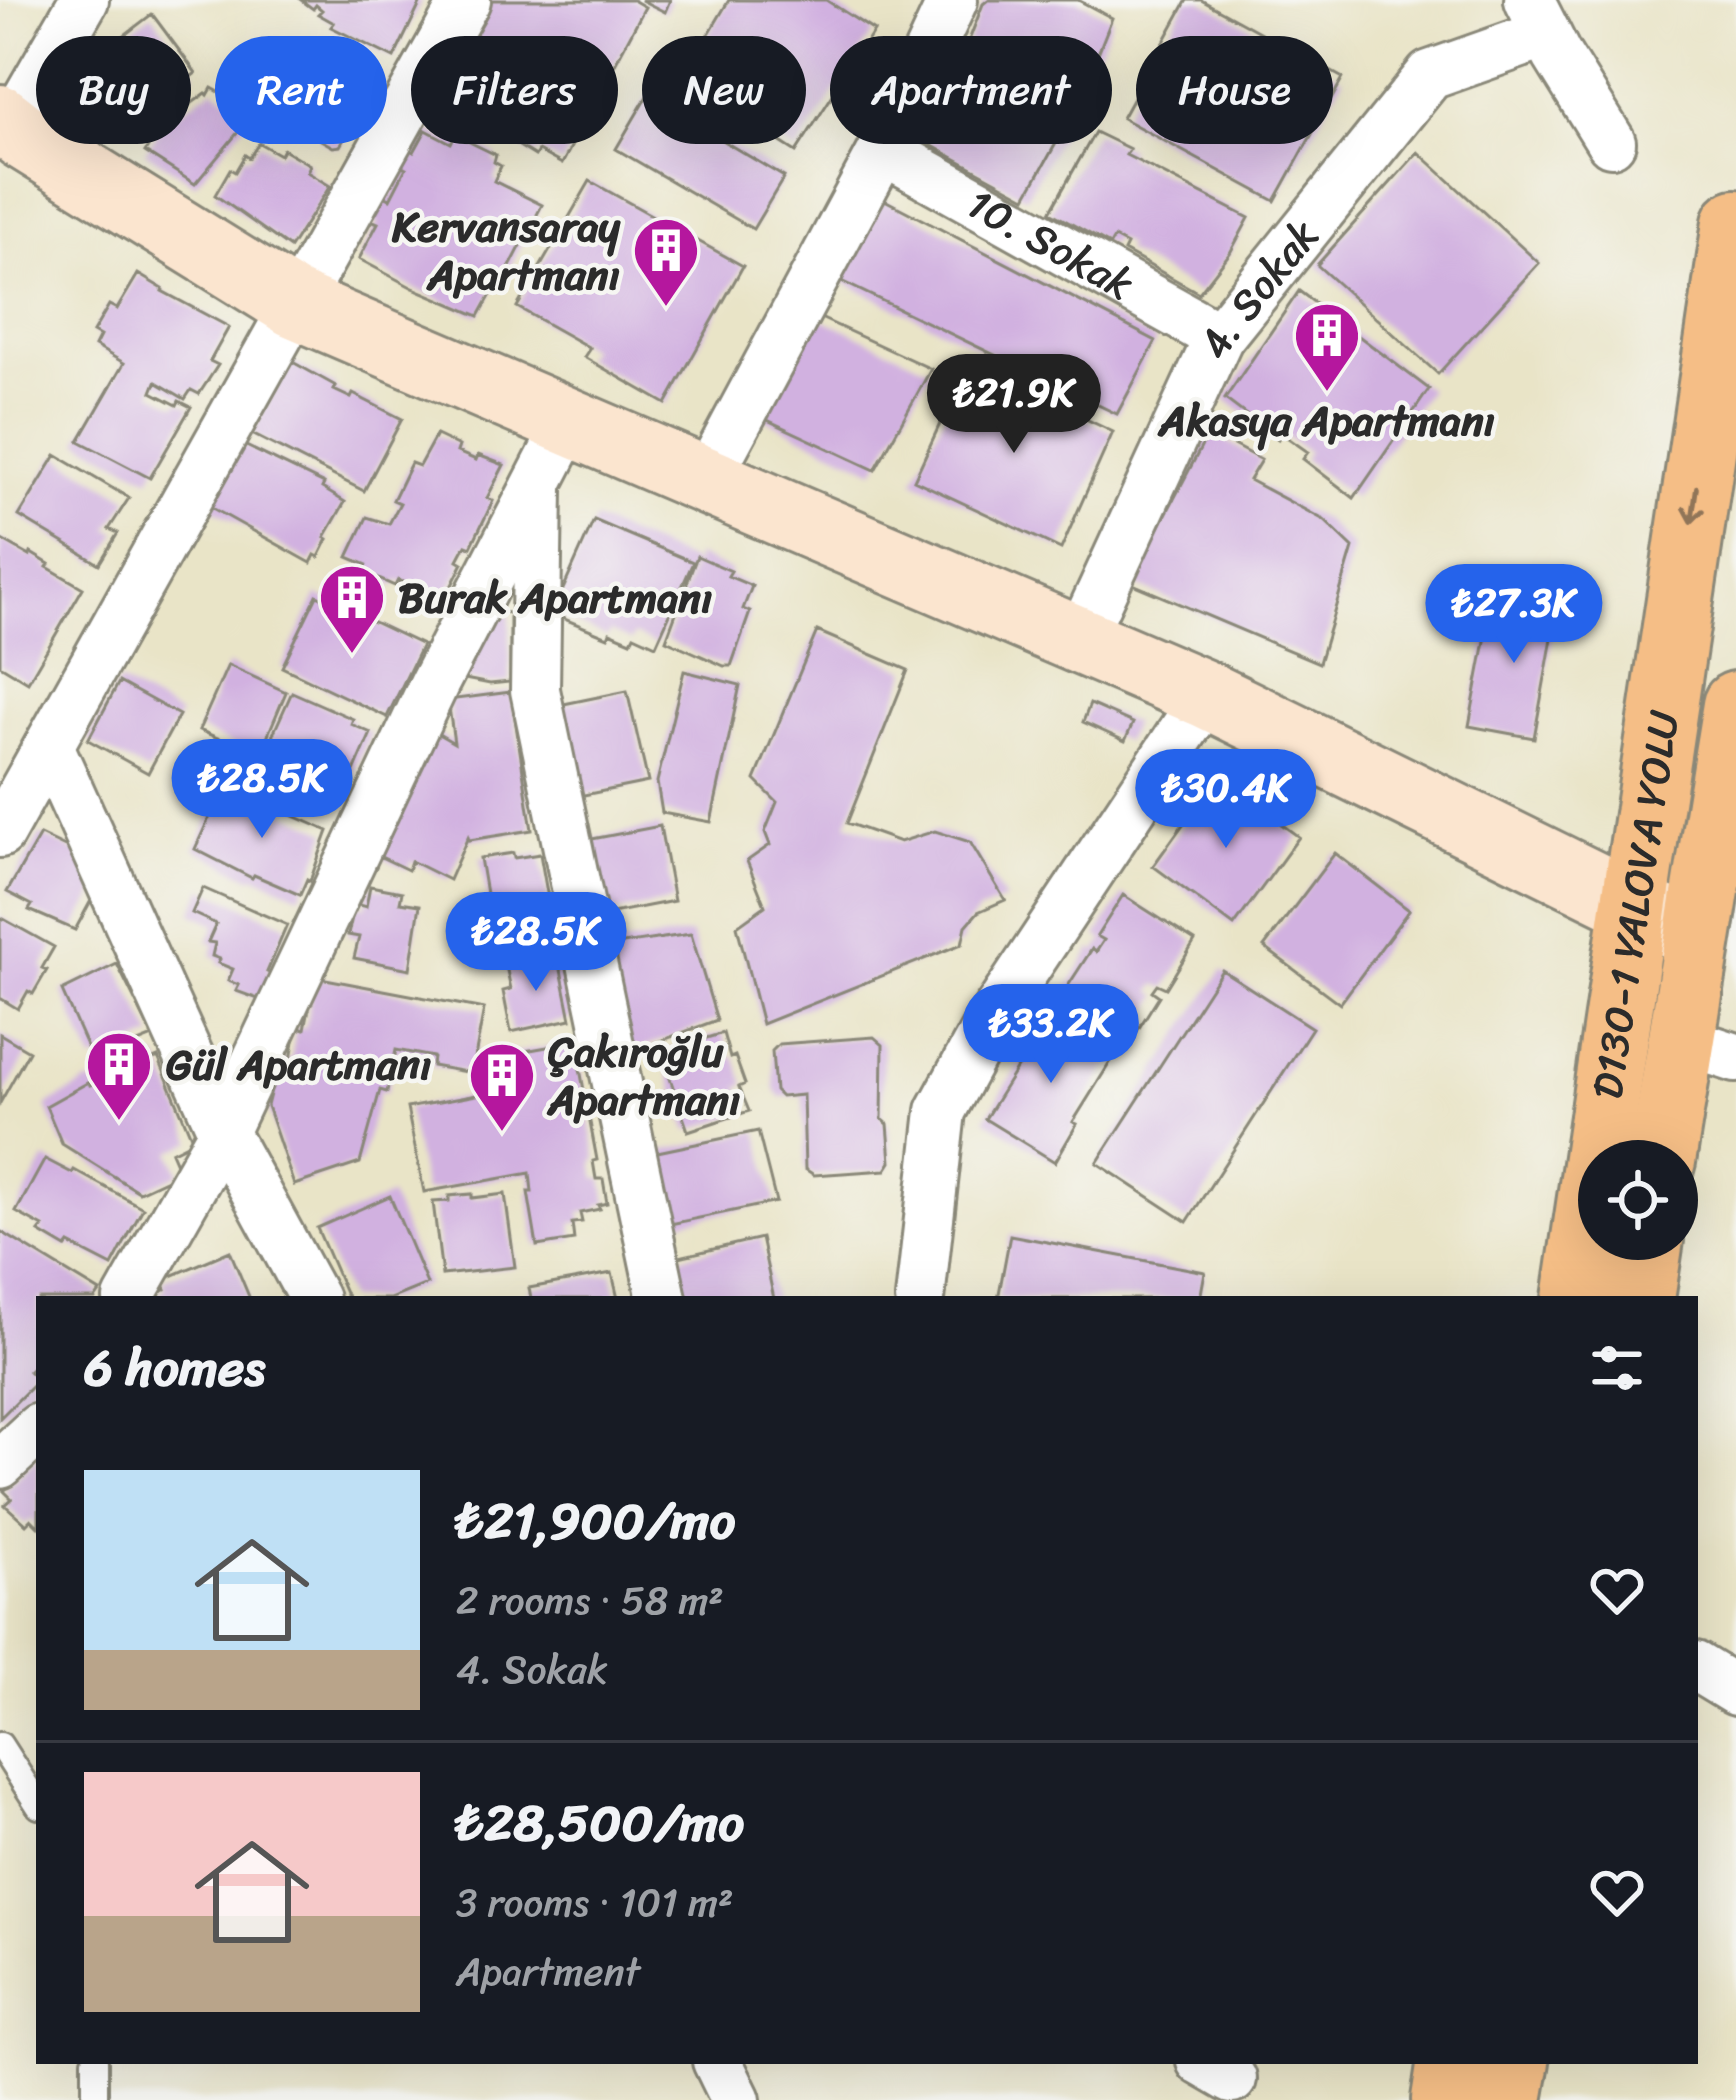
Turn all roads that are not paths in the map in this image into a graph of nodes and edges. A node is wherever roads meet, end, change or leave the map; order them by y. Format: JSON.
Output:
{"nodes":[{"id":1,"x":84,"y":0,"type":"edge"},
{"id":2,"x":466,"y":0,"type":"edge"},
{"id":3,"x":953,"y":0,"type":"edge"},
{"id":4,"x":1537,"y":17,"type":"edge"},
{"id":5,"x":5,"y":123,"type":"edge"},
{"id":6,"x":1611,"y":142,"type":"dead end"},
{"id":7,"x":883,"y":150,"type":"junction"},
{"id":8,"x":1736,"y":224,"type":"edge"},
{"id":9,"x":293,"y":304,"type":"junction"},
{"id":10,"x":1219,"y":337,"type":"junction"},
{"id":11,"x":570,"y":422,"type":"junction"},
{"id":12,"x":538,"y":479,"type":"junction"},
{"id":13,"x":706,"y":480,"type":"junction"},
{"id":14,"x":1079,"y":641,"type":"junction"},
{"id":15,"x":1207,"y":695,"type":"junction"},
{"id":16,"x":1736,"y":705,"type":"edge"},
{"id":17,"x":49,"y":746,"type":"junction"},
{"id":18,"x":0,"y":833,"type":"edge"},
{"id":19,"x":1636,"y":906,"type":"junction"},
{"id":20,"x":1697,"y":936,"type":"junction"},
{"id":21,"x":1709,"y":1049,"type":"edge"},
{"id":22,"x":223,"y":1132,"type":"junction"},
{"id":23,"x":1671,"y":1140,"type":"edge"},
{"id":24,"x":1647,"y":1260,"type":"edge"},
{"id":25,"x":130,"y":1296,"type":"edge"},
{"id":26,"x":312,"y":1296,"type":"edge"},
{"id":27,"x":661,"y":1296,"type":"edge"},
{"id":28,"x":920,"y":1296,"type":"edge"},
{"id":29,"x":1576,"y":1296,"type":"edge"},
{"id":30,"x":1641,"y":1296,"type":"edge"},
{"id":31,"x":36,"y":1431,"type":"edge"},
{"id":32,"x":0,"y":1464,"type":"edge"},
{"id":33,"x":1698,"y":1668,"type":"edge"},
{"id":34,"x":1736,"y":1691,"type":"edge"},
{"id":35,"x":0,"y":1745,"type":"edge"},
{"id":36,"x":36,"y":1801,"type":"edge"},
{"id":37,"x":95,"y":2064,"type":"edge"},
{"id":38,"x":718,"y":2064,"type":"edge"},
{"id":39,"x":1451,"y":2064,"type":"edge"},
{"id":40,"x":1516,"y":2064,"type":"edge"},
{"id":41,"x":94,"y":2100,"type":"edge"},
{"id":42,"x":736,"y":2100,"type":"edge"},
{"id":43,"x":1445,"y":2100,"type":"edge"},
{"id":44,"x":1510,"y":2100,"type":"edge"}],
"edges":[{"from":1,"to":5,"type":"street"},
{"from":2,"to":9,"type":"street"},
{"from":3,"to":7,"type":"street"},
{"from":4,"to":6,"type":"street"},
{"from":4,"to":10,"type":"street","name":"4. Sokak"},
{"from":5,"to":9,"type":"main road"},
{"from":7,"to":10,"type":"street","name":"10. Sokak"},
{"from":7,"to":13,"type":"street"},
{"from":8,"to":19,"type":"highway","name":"D130-1 YALOVA YOLU","one_way":true},
{"from":9,"to":11,"type":"main road"},
{"from":9,"to":17,"type":"street"},
{"from":10,"to":14,"type":"street","name":"4. Sokak"},
{"from":11,"to":12,"type":"street"},
{"from":11,"to":13,"type":"main road"},
{"from":12,"to":22,"type":"street"},
{"from":12,"to":27,"type":"street"},
{"from":13,"to":14,"type":"main road"},
{"from":14,"to":15,"type":"main road"},
{"from":15,"to":19,"type":"main road"},
{"from":15,"to":28,"type":"street"},
{"from":16,"to":20,"type":"highway"},
{"from":17,"to":18,"type":"street"},
{"from":17,"to":22,"type":"street"},
{"from":19,"to":20,"type":"main road"},
{"from":19,"to":29,"type":"highway","name":"D130-1 YALOVA YOLU"},
{"from":20,"to":21,"type":"highway"},
{"from":21,"to":23,"type":"highway"},
{"from":22,"to":25,"type":"street"},
{"from":22,"to":26,"type":"street"},
{"from":24,"to":30,"type":"highway"},
{"from":31,"to":32,"type":"street"},
{"from":33,"to":34,"type":"street"},
{"from":35,"to":36,"type":"lane"},
{"from":37,"to":41,"type":"lane"},
{"from":38,"to":42,"type":"street"},
{"from":39,"to":43,"type":"highway"},
{"from":40,"to":44,"type":"highway"}]}
